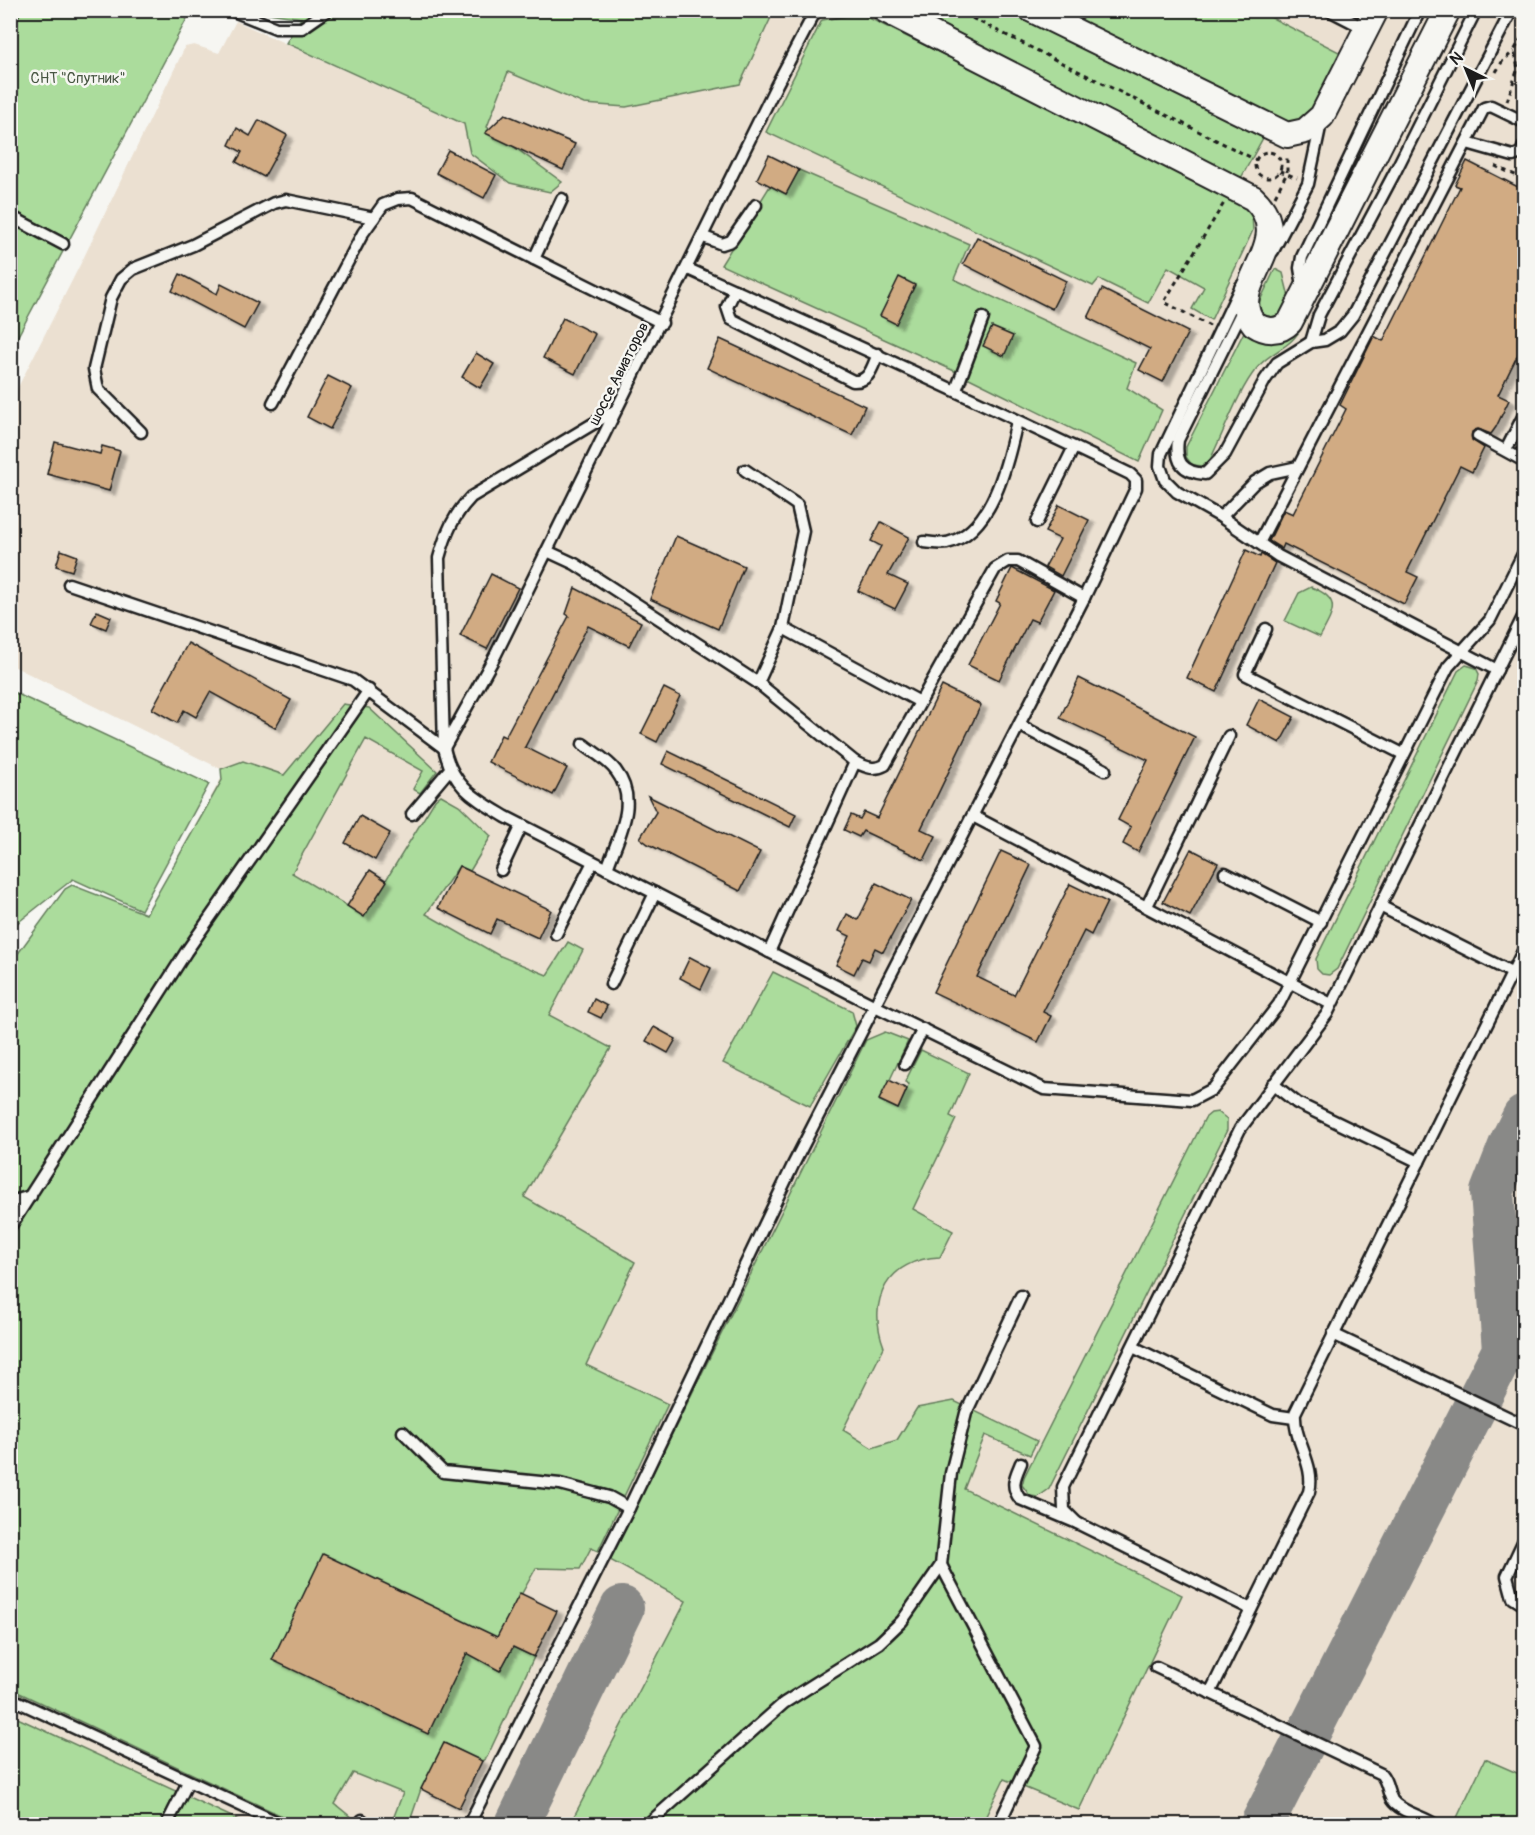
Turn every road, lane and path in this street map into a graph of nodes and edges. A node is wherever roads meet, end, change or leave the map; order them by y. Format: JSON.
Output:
{"nodes":[{"id":1,"x":14,"y":10,"type":"edge"},
{"id":2,"x":231,"y":10,"type":"edge"},
{"id":3,"x":328,"y":10,"type":"edge"},
{"id":4,"x":816,"y":10,"type":"edge"},
{"id":5,"x":822,"y":10,"type":"edge"},
{"id":6,"x":885,"y":10,"type":"edge"},
{"id":7,"x":956,"y":10,"type":"edge"},
{"id":8,"x":1032,"y":10,"type":"edge"},
{"id":9,"x":1329,"y":10,"type":"edge"},
{"id":10,"x":1420,"y":10,"type":"edge"},
{"id":11,"x":1448,"y":10,"type":"edge"},
{"id":12,"x":1476,"y":10,"type":"edge"},
{"id":13,"x":1512,"y":10,"type":"edge"},
{"id":14,"x":10,"y":18,"type":"edge"},
{"id":15,"x":1071,"y":19,"type":"edge"},
{"id":16,"x":1371,"y":20,"type":"edge"},
{"id":17,"x":804,"y":36,"type":"junction"},
{"id":18,"x":1518,"y":68,"type":"dead end"},
{"id":19,"x":1524,"y":72,"type":"edge"},
{"id":20,"x":1322,"y":116,"type":"junction"},
{"id":21,"x":1524,"y":122,"type":"edge"},
{"id":22,"x":1467,"y":143,"type":"junction"},
{"id":23,"x":1524,"y":146,"type":"edge"},
{"id":24,"x":1256,"y":159,"type":"junction"},
{"id":25,"x":1280,"y":171,"type":"junction"},
{"id":26,"x":1287,"y":173,"type":"dead end"},
{"id":27,"x":1234,"y":187,"type":"junction"},
{"id":28,"x":562,"y":199,"type":"dead end"},
{"id":29,"x":756,"y":205,"type":"dead end"},
{"id":30,"x":10,"y":216,"type":"edge"},
{"id":31,"x":374,"y":218,"type":"junction"},
{"id":32,"x":1269,"y":227,"type":"junction"},
{"id":33,"x":704,"y":237,"type":"junction"},
{"id":34,"x":63,"y":244,"type":"dead end"},
{"id":35,"x":534,"y":259,"type":"junction"},
{"id":36,"x":688,"y":269,"type":"junction"},
{"id":37,"x":735,"y":290,"type":"junction"},
{"id":38,"x":1302,"y":299,"type":"junction"},
{"id":39,"x":1246,"y":303,"type":"junction"},
{"id":40,"x":983,"y":318,"type":"dead end"},
{"id":41,"x":662,"y":323,"type":"junction"},
{"id":42,"x":1214,"y":328,"type":"dead end"},
{"id":43,"x":1311,"y":342,"type":"junction"},
{"id":44,"x":878,"y":354,"type":"junction"},
{"id":45,"x":956,"y":390,"type":"junction"},
{"id":46,"x":273,"y":403,"type":"dead end"},
{"id":47,"x":616,"y":410,"type":"junction"},
{"id":48,"x":1524,"y":414,"type":"edge"},
{"id":49,"x":1017,"y":421,"type":"junction"},
{"id":50,"x":141,"y":432,"type":"dead end"},
{"id":51,"x":1478,"y":436,"type":"dead end"},
{"id":52,"x":1074,"y":447,"type":"junction"},
{"id":53,"x":1506,"y":450,"type":"junction"},
{"id":54,"x":1524,"y":461,"type":"edge"},
{"id":55,"x":1298,"y":467,"type":"junction"},
{"id":56,"x":745,"y":470,"type":"dead end"},
{"id":57,"x":1221,"y":517,"type":"junction"},
{"id":58,"x":1037,"y":522,"type":"dead end"},
{"id":59,"x":924,"y":542,"type":"dead end"},
{"id":60,"x":1259,"y":543,"type":"junction"},
{"id":61,"x":547,"y":551,"type":"junction"},
{"id":62,"x":1524,"y":552,"type":"edge"},
{"id":63,"x":69,"y":584,"type":"dead end"},
{"id":64,"x":1084,"y":598,"type":"junction"},
{"id":65,"x":1524,"y":615,"type":"edge"},
{"id":66,"x":783,"y":628,"type":"junction"},
{"id":67,"x":1266,"y":629,"type":"dead end"},
{"id":68,"x":1460,"y":652,"type":"junction"},
{"id":69,"x":1497,"y":670,"type":"junction"},
{"id":70,"x":758,"y":683,"type":"junction"},
{"id":71,"x":369,"y":690,"type":"junction"},
{"id":72,"x":920,"y":702,"type":"junction"},
{"id":73,"x":1019,"y":725,"type":"junction"},
{"id":74,"x":1229,"y":736,"type":"dead end"},
{"id":75,"x":583,"y":744,"type":"dead end"},
{"id":76,"x":444,"y":748,"type":"junction"},
{"id":77,"x":1403,"y":754,"type":"junction"},
{"id":78,"x":855,"y":762,"type":"junction"},
{"id":79,"x":449,"y":770,"type":"junction"},
{"id":80,"x":1105,"y":770,"type":"dead end"},
{"id":81,"x":412,"y":814,"type":"dead end"},
{"id":82,"x":973,"y":816,"type":"junction"},
{"id":83,"x":522,"y":825,"type":"junction"},
{"id":84,"x":593,"y":862,"type":"junction"},
{"id":85,"x":607,"y":869,"type":"junction"},
{"id":86,"x":501,"y":870,"type":"dead end"},
{"id":87,"x":1224,"y":873,"type":"dead end"},
{"id":88,"x":655,"y":893,"type":"junction"},
{"id":89,"x":1147,"y":906,"type":"junction"},
{"id":90,"x":1380,"y":906,"type":"junction"},
{"id":91,"x":1321,"y":922,"type":"junction"},
{"id":92,"x":556,"y":934,"type":"dead end"},
{"id":93,"x":1524,"y":950,"type":"edge"},
{"id":94,"x":769,"y":952,"type":"junction"},
{"id":95,"x":1513,"y":973,"type":"junction"},
{"id":96,"x":1292,"y":982,"type":"junction"},
{"id":97,"x":611,"y":984,"type":"dead end"},
{"id":98,"x":1332,"y":1004,"type":"junction"},
{"id":99,"x":875,"y":1006,"type":"junction"},
{"id":100,"x":923,"y":1029,"type":"junction"},
{"id":101,"x":905,"y":1064,"type":"dead end"},
{"id":102,"x":1273,"y":1084,"type":"junction"},
{"id":103,"x":1419,"y":1162,"type":"junction"},
{"id":104,"x":31,"y":1196,"type":"junction"},
{"id":105,"x":10,"y":1202,"type":"edge"},
{"id":106,"x":10,"y":1227,"type":"edge"},
{"id":107,"x":1022,"y":1296,"type":"dead end"},
{"id":108,"x":1333,"y":1334,"type":"junction"},
{"id":109,"x":1133,"y":1347,"type":"junction"},
{"id":110,"x":1294,"y":1418,"type":"junction"},
{"id":111,"x":1524,"y":1425,"type":"edge"},
{"id":112,"x":403,"y":1432,"type":"dead end"},
{"id":113,"x":1021,"y":1463,"type":"dead end"},
{"id":114,"x":629,"y":1508,"type":"junction"},
{"id":115,"x":1077,"y":1523,"type":"junction"},
{"id":116,"x":1524,"y":1540,"type":"edge"},
{"id":117,"x":941,"y":1565,"type":"junction"},
{"id":118,"x":1524,"y":1605,"type":"edge"},
{"id":119,"x":1251,"y":1609,"type":"junction"},
{"id":120,"x":1156,"y":1667,"type":"dead end"},
{"id":121,"x":1210,"y":1693,"type":"junction"},
{"id":122,"x":10,"y":1698,"type":"edge"},
{"id":123,"x":188,"y":1782,"type":"junction"},
{"id":124,"x":167,"y":1824,"type":"edge"},
{"id":125,"x":281,"y":1824,"type":"edge"},
{"id":126,"x":469,"y":1824,"type":"edge"},
{"id":127,"x":648,"y":1824,"type":"edge"},
{"id":128,"x":999,"y":1824,"type":"edge"},
{"id":129,"x":1434,"y":1824,"type":"edge"}],
"edges":[{"from":1,"to":14,"type":"lane"},
{"from":2,"to":3,"type":"lane"},
{"from":4,"to":17,"type":"lane","name":"шоссе Авиаторов"},
{"from":5,"to":17,"type":"lane"},
{"from":6,"to":27,"type":"street"},
{"from":7,"to":24,"type":"path"},
{"from":8,"to":15,"type":"street"},
{"from":9,"to":16,"type":"lane"},
{"from":10,"to":38,"type":"lane"},
{"from":11,"to":38,"type":"street"},
{"from":12,"to":43,"type":"lane"},
{"from":13,"to":43,"type":"lane"},
{"from":15,"to":20,"type":"street"},
{"from":16,"to":20,"type":"street"},
{"from":17,"to":33,"type":"lane","name":"шоссе Авиаторов"},
{"from":18,"to":19,"type":"path"},
{"from":20,"to":39,"type":"lane"},
{"from":21,"to":22,"type":"lane"},
{"from":22,"to":23,"type":"lane"},
{"from":22,"to":55,"type":"lane"},
{"from":24,"to":25,"type":"path"},
{"from":24,"to":25,"type":"path"},
{"from":25,"to":26,"type":"path"},
{"from":27,"to":32,"type":"street"},
{"from":27,"to":42,"type":"path"},
{"from":28,"to":35,"type":"lane"},
{"from":29,"to":33,"type":"lane"},
{"from":30,"to":34,"type":"lane"},
{"from":31,"to":35,"type":"lane"},
{"from":31,"to":46,"type":"lane"},
{"from":31,"to":50,"type":"lane"},
{"from":32,"to":39,"type":"street"},
{"from":32,"to":57,"type":"lane"},
{"from":33,"to":36,"type":"lane","name":"шоссе Авиаторов"},
{"from":35,"to":41,"type":"lane"},
{"from":36,"to":37,"type":"lane"},
{"from":36,"to":41,"type":"lane","name":"шоссе Авиаторов"},
{"from":37,"to":44,"type":"lane"},
{"from":37,"to":44,"type":"lane"},
{"from":38,"to":39,"type":"street"},
{"from":39,"to":43,"type":"lane"},
{"from":40,"to":45,"type":"lane"},
{"from":41,"to":47,"type":"lane","name":"шоссе Авиаторов"},
{"from":44,"to":45,"type":"lane"},
{"from":45,"to":49,"type":"lane"},
{"from":47,"to":61,"type":"lane","name":"шоссе Авиаторов"},
{"from":47,"to":76,"type":"lane"},
{"from":48,"to":53,"type":"lane"},
{"from":49,"to":52,"type":"lane"},
{"from":49,"to":59,"type":"lane"},
{"from":51,"to":53,"type":"lane"},
{"from":52,"to":58,"type":"lane"},
{"from":52,"to":64,"type":"lane"},
{"from":53,"to":54,"type":"lane"},
{"from":55,"to":57,"type":"lane"},
{"from":55,"to":60,"type":"lane"},
{"from":56,"to":66,"type":"lane"},
{"from":57,"to":60,"type":"lane"},
{"from":60,"to":68,"type":"lane"},
{"from":61,"to":70,"type":"lane"},
{"from":61,"to":76,"type":"lane","name":"шоссе Авиаторов"},
{"from":62,"to":68,"type":"lane"},
{"from":63,"to":71,"type":"lane"},
{"from":64,"to":72,"type":"lane"},
{"from":64,"to":73,"type":"lane"},
{"from":65,"to":69,"type":"lane"},
{"from":66,"to":70,"type":"lane"},
{"from":66,"to":72,"type":"lane"},
{"from":67,"to":77,"type":"lane"},
{"from":68,"to":69,"type":"lane"},
{"from":68,"to":77,"type":"lane"},
{"from":69,"to":90,"type":"lane"},
{"from":70,"to":78,"type":"lane"},
{"from":71,"to":76,"type":"lane"},
{"from":71,"to":104,"type":"lane"},
{"from":72,"to":78,"type":"lane"},
{"from":73,"to":80,"type":"lane"},
{"from":73,"to":82,"type":"lane"},
{"from":74,"to":89,"type":"lane"},
{"from":75,"to":85,"type":"lane"},
{"from":76,"to":79,"type":"lane"},
{"from":77,"to":91,"type":"lane"},
{"from":78,"to":94,"type":"lane"},
{"from":79,"to":81,"type":"lane"},
{"from":79,"to":83,"type":"lane"},
{"from":82,"to":89,"type":"lane"},
{"from":82,"to":99,"type":"lane"},
{"from":83,"to":84,"type":"lane"},
{"from":83,"to":86,"type":"lane"},
{"from":84,"to":85,"type":"lane"},
{"from":84,"to":92,"type":"lane"},
{"from":85,"to":88,"type":"lane"},
{"from":87,"to":91,"type":"lane"},
{"from":88,"to":94,"type":"lane"},
{"from":88,"to":97,"type":"lane"},
{"from":89,"to":96,"type":"lane"},
{"from":90,"to":95,"type":"lane"},
{"from":90,"to":98,"type":"lane"},
{"from":91,"to":96,"type":"lane"},
{"from":93,"to":95,"type":"lane"},
{"from":94,"to":99,"type":"lane"},
{"from":95,"to":103,"type":"lane"},
{"from":96,"to":98,"type":"lane"},
{"from":96,"to":100,"type":"lane"},
{"from":98,"to":102,"type":"lane"},
{"from":99,"to":100,"type":"lane"},
{"from":99,"to":114,"type":"lane"},
{"from":100,"to":101,"type":"lane"},
{"from":102,"to":103,"type":"lane"},
{"from":102,"to":109,"type":"lane"},
{"from":103,"to":108,"type":"lane"},
{"from":104,"to":105,"type":"lane"},
{"from":104,"to":106,"type":"lane"},
{"from":107,"to":117,"type":"lane"},
{"from":108,"to":110,"type":"lane"},
{"from":108,"to":111,"type":"lane"},
{"from":109,"to":110,"type":"lane"},
{"from":109,"to":115,"type":"lane"},
{"from":110,"to":119,"type":"lane"},
{"from":112,"to":114,"type":"lane"},
{"from":113,"to":115,"type":"lane"},
{"from":114,"to":126,"type":"lane"},
{"from":115,"to":119,"type":"lane"},
{"from":116,"to":118,"type":"lane"},
{"from":117,"to":127,"type":"lane"},
{"from":117,"to":128,"type":"lane"},
{"from":119,"to":121,"type":"lane"},
{"from":120,"to":121,"type":"lane"},
{"from":121,"to":129,"type":"lane"},
{"from":122,"to":123,"type":"lane"},
{"from":123,"to":124,"type":"lane"},
{"from":123,"to":125,"type":"lane"}]}
